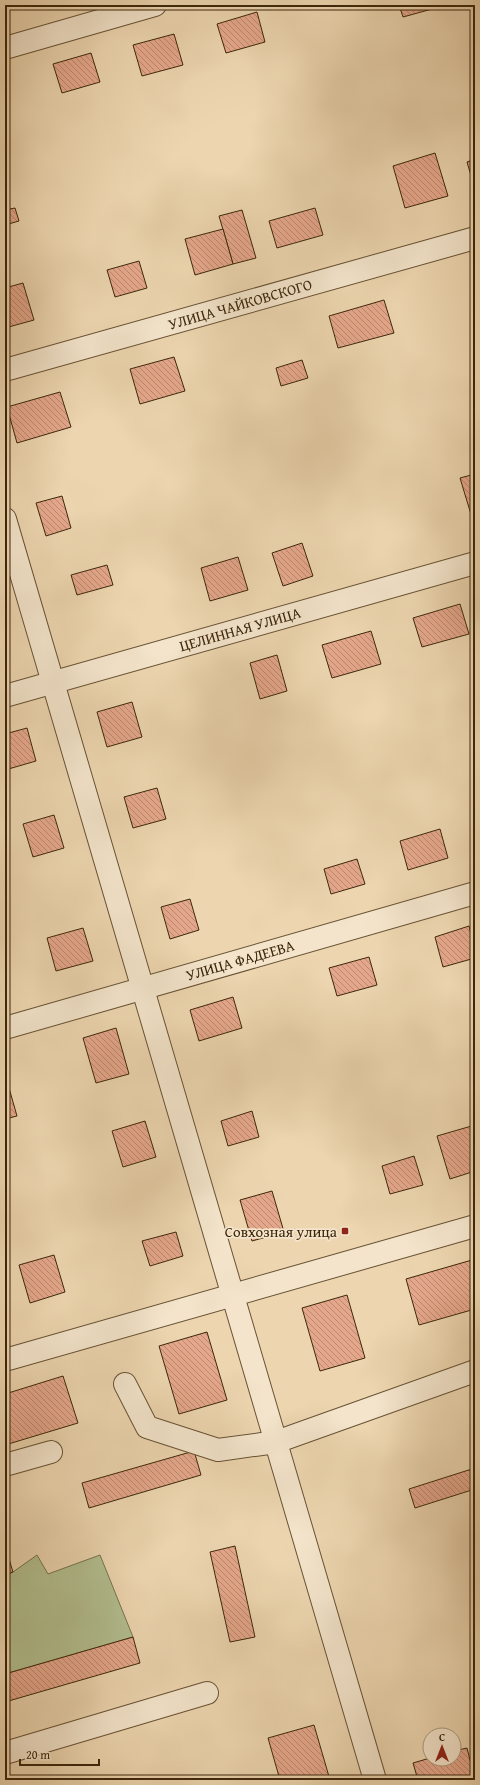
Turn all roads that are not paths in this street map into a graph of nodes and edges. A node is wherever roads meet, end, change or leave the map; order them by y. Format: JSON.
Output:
{"nodes":[{"id":1,"x":155,"y":5,"type":"edge"},
{"id":2,"x":5,"y":48,"type":"edge"},
{"id":3,"x":475,"y":238,"type":"edge"},
{"id":4,"x":5,"y":370,"type":"edge"},
{"id":5,"x":5,"y":519,"type":"edge"},
{"id":6,"x":475,"y":563,"type":"edge"},
{"id":7,"x":53,"y":682,"type":"junction"},
{"id":8,"x":5,"y":696,"type":"edge"},
{"id":9,"x":475,"y":892,"type":"edge"},
{"id":10,"x":142,"y":987,"type":"junction"},
{"id":11,"x":5,"y":1028,"type":"edge"},
{"id":12,"x":475,"y":1226,"type":"edge"},
{"id":13,"x":233,"y":1296,"type":"junction"},
{"id":14,"x":5,"y":1360,"type":"edge"},
{"id":15,"x":475,"y":1371,"type":"edge"},
{"id":16,"x":125,"y":1384,"type":"dead end"},
{"id":17,"x":276,"y":1442,"type":"junction"},
{"id":18,"x":51,"y":1452,"type":"dead end"},
{"id":19,"x":5,"y":1465,"type":"edge"},
{"id":20,"x":207,"y":1694,"type":"dead end"},
{"id":21,"x":5,"y":1753,"type":"edge"},
{"id":22,"x":375,"y":1780,"type":"edge"}],
"edges":[{"from":1,"to":2,"type":"street"},
{"from":3,"to":4,"type":"street","name":"УЛИЦА ЧАЙКОВСКОГО"},
{"from":5,"to":7,"type":"street"},
{"from":6,"to":7,"type":"street","name":"ЦЕЛИННАЯ УЛИЦА"},
{"from":7,"to":8,"type":"street","name":"ЦЕЛИННАЯ УЛИЦА"},
{"from":7,"to":10,"type":"street"},
{"from":9,"to":10,"type":"street","name":"УЛИЦА ФАДЕЕВА"},
{"from":10,"to":11,"type":"street","name":"УЛИЦА ФАДЕЕВА"},
{"from":10,"to":13,"type":"street"},
{"from":12,"to":13,"type":"street"},
{"from":13,"to":14,"type":"street"},
{"from":13,"to":17,"type":"street"},
{"from":15,"to":17,"type":"street"},
{"from":16,"to":17,"type":"street"},
{"from":17,"to":22,"type":"street"},
{"from":18,"to":19,"type":"street"},
{"from":20,"to":21,"type":"street"}]}
